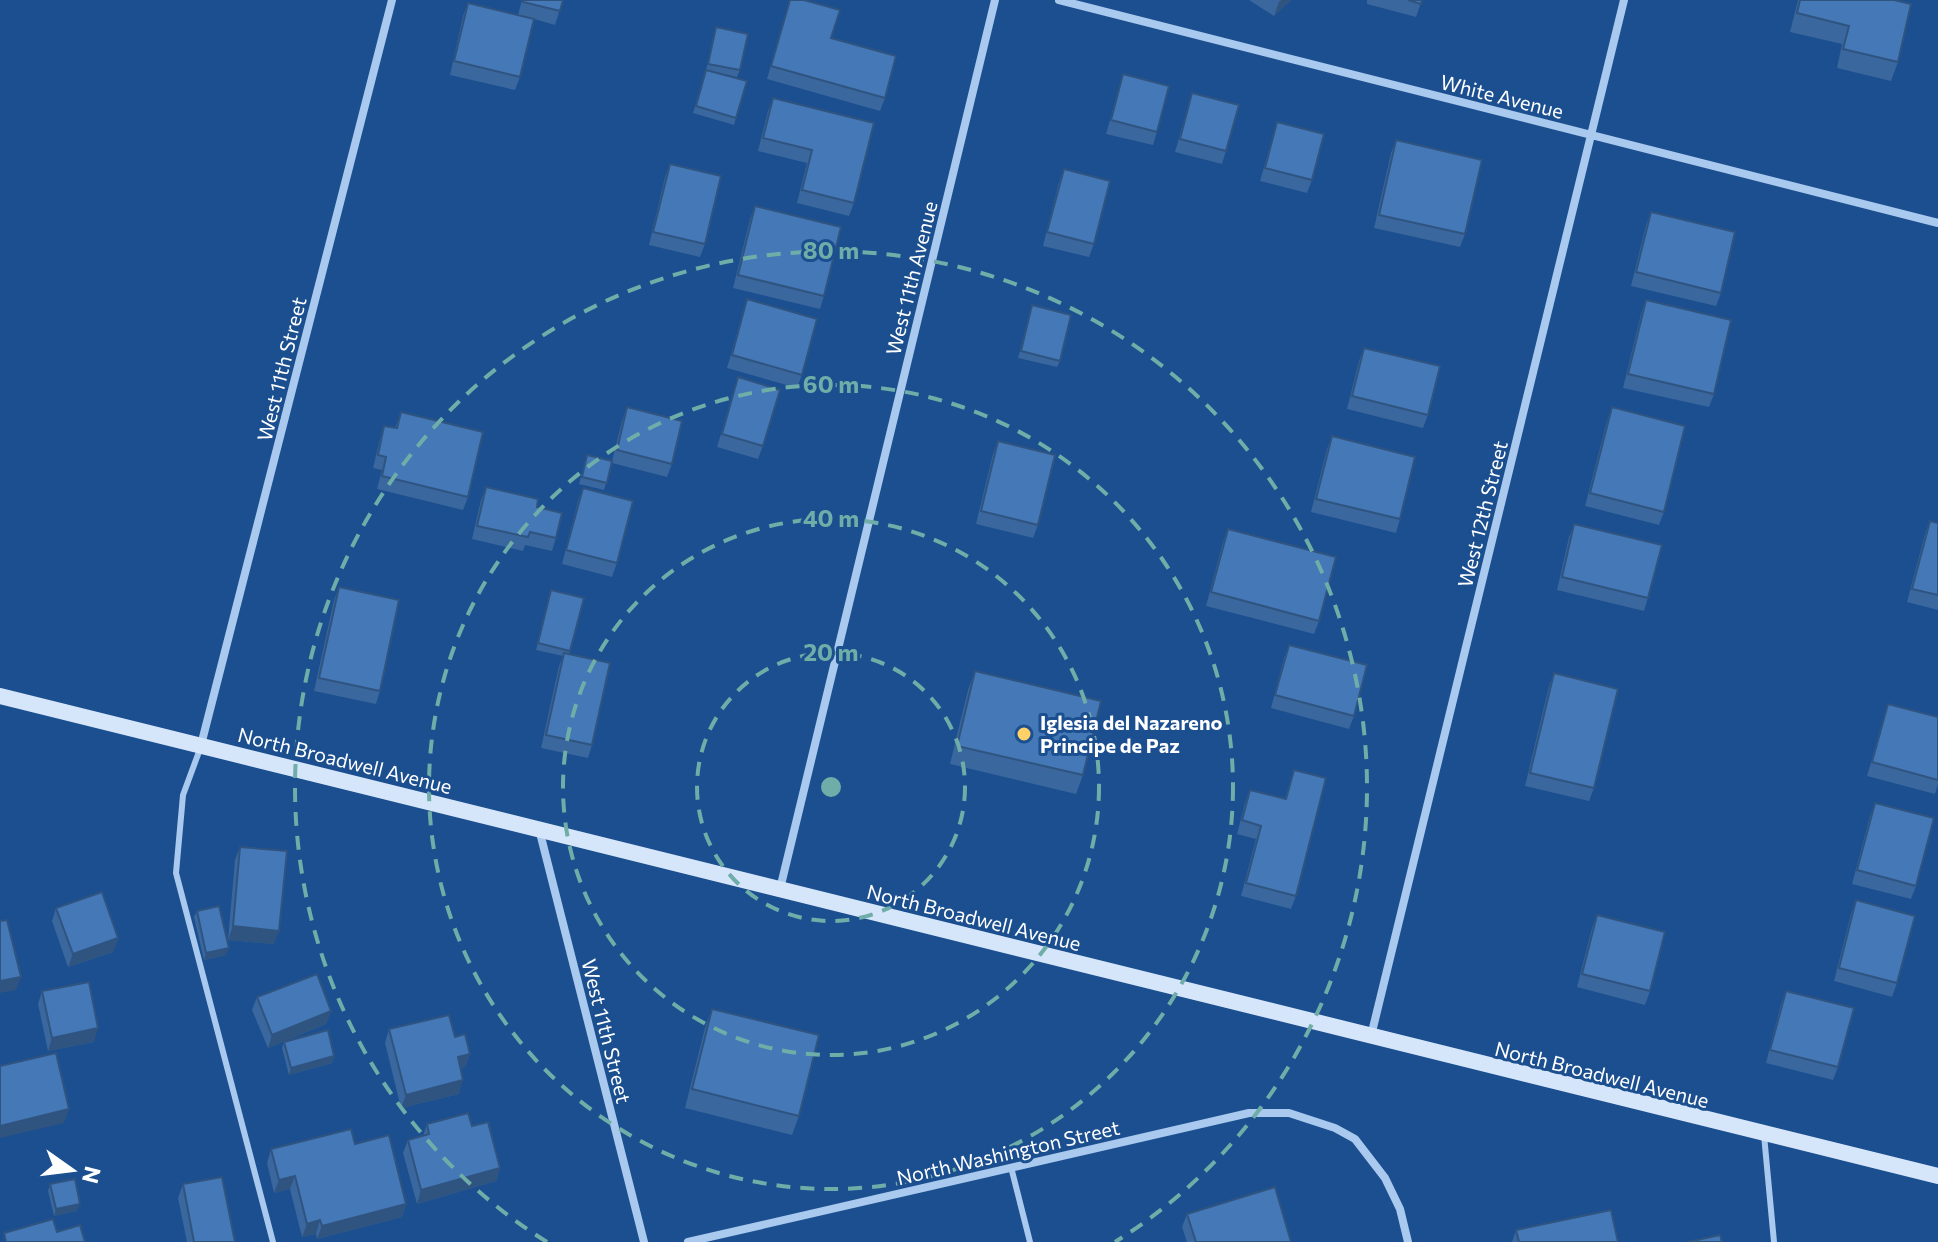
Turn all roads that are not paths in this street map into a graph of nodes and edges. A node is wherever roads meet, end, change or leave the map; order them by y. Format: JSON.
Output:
{"nodes":[{"id":1,"x":392,"y":0,"type":"edge"},
{"id":2,"x":995,"y":0,"type":"edge"},
{"id":3,"x":1059,"y":0,"type":"edge"},
{"id":4,"x":1624,"y":0,"type":"edge"},
{"id":5,"x":1591,"y":135,"type":"junction"},
{"id":6,"x":1938,"y":223,"type":"edge"},
{"id":7,"x":0,"y":696,"type":"edge"},
{"id":8,"x":201,"y":745,"type":"junction"},
{"id":9,"x":539,"y":828,"type":"junction"},
{"id":10,"x":780,"y":890,"type":"junction"},
{"id":11,"x":1371,"y":1036,"type":"junction"},
{"id":12,"x":1764,"y":1135,"type":"junction"},
{"id":13,"x":1011,"y":1167,"type":"junction"},
{"id":14,"x":1938,"y":1176,"type":"edge"},
{"id":15,"x":273,"y":1242,"type":"edge"},
{"id":16,"x":644,"y":1242,"type":"edge"},
{"id":17,"x":688,"y":1242,"type":"edge"},
{"id":18,"x":1030,"y":1242,"type":"edge"},
{"id":19,"x":1408,"y":1242,"type":"edge"},
{"id":20,"x":1774,"y":1242,"type":"edge"}],
"edges":[{"from":1,"to":8,"type":"street","name":"West 11th Street"},
{"from":2,"to":10,"type":"street","name":"West 11th Avenue"},
{"from":3,"to":5,"type":"street","name":"White Avenue"},
{"from":4,"to":5,"type":"street","name":"West 12th Street"},
{"from":5,"to":6,"type":"street","name":"White Avenue"},
{"from":5,"to":11,"type":"street","name":"West 12th Street"},
{"from":7,"to":8,"type":"main road","name":"North Broadwell Avenue"},
{"from":8,"to":9,"type":"main road","name":"North Broadwell Avenue"},
{"from":8,"to":15,"type":"lane"},
{"from":9,"to":10,"type":"main road","name":"North Broadwell Avenue"},
{"from":9,"to":16,"type":"street","name":"West 11th Street"},
{"from":10,"to":11,"type":"main road","name":"North Broadwell Avenue"},
{"from":11,"to":12,"type":"main road","name":"North Broadwell Avenue"},
{"from":12,"to":14,"type":"main road","name":"North Broadwell Avenue"},
{"from":12,"to":20,"type":"lane"},
{"from":13,"to":17,"type":"street","name":"North Washington Street"},
{"from":13,"to":18,"type":"lane"},
{"from":13,"to":19,"type":"street","name":"North Washington Street"}]}
